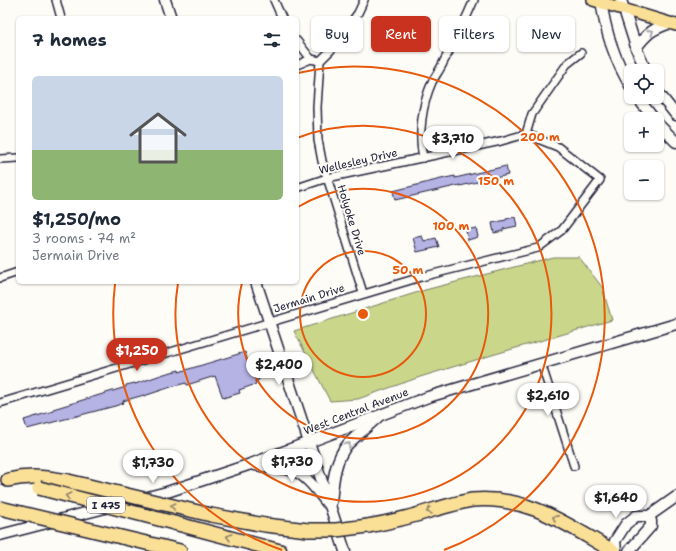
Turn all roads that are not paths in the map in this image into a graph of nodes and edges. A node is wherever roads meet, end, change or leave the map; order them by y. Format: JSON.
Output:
{"nodes":[{"id":1,"x":56,"y":0,"type":"edge"},
{"id":2,"x":165,"y":0,"type":"edge"},
{"id":3,"x":274,"y":0,"type":"edge"},
{"id":4,"x":364,"y":0,"type":"edge"},
{"id":5,"x":474,"y":0,"type":"edge"},
{"id":6,"x":598,"y":1,"type":"edge"},
{"id":7,"x":623,"y":5,"type":"edge"},
{"id":8,"x":60,"y":16,"type":"edge"},
{"id":9,"x":170,"y":16,"type":"edge"},
{"id":10,"x":281,"y":16,"type":"edge"},
{"id":11,"x":673,"y":24,"type":"edge"},
{"id":12,"x":299,"y":43,"type":"edge"},
{"id":13,"x":636,"y":48,"type":"junction"},
{"id":14,"x":582,"y":53,"type":"dead end"},
{"id":15,"x":312,"y":59,"type":"junction"},
{"id":16,"x":320,"y":61,"type":"junction"},
{"id":17,"x":299,"y":64,"type":"edge"},
{"id":18,"x":643,"y":64,"type":"edge"},
{"id":19,"x":624,"y":72,"type":"edge"},
{"id":20,"x":664,"y":100,"type":"edge"},
{"id":21,"x":642,"y":104,"type":"edge"},
{"id":22,"x":649,"y":112,"type":"edge"},
{"id":23,"x":676,"y":115,"type":"edge"},
{"id":24,"x":664,"y":130,"type":"edge"},
{"id":25,"x":526,"y":134,"type":"junction"},
{"id":26,"x":676,"y":142,"type":"edge"},
{"id":27,"x":16,"y":158,"type":"edge"},
{"id":28,"x":422,"y":158,"type":"junction"},
{"id":29,"x":0,"y":159,"type":"edge"},
{"id":30,"x":327,"y":178,"type":"junction"},
{"id":31,"x":299,"y":187,"type":"edge"},
{"id":32,"x":16,"y":273,"type":"edge"},
{"id":33,"x":0,"y":278,"type":"edge"},
{"id":34,"x":257,"y":284,"type":"edge"},
{"id":35,"x":363,"y":293,"type":"junction"},
{"id":36,"x":269,"y":322,"type":"junction"},
{"id":37,"x":676,"y":324,"type":"edge"},
{"id":38,"x":541,"y":363,"type":"junction"},
{"id":39,"x":0,"y":404,"type":"edge"},
{"id":40,"x":382,"y":414,"type":"junction"},
{"id":41,"x":309,"y":442,"type":"junction"},
{"id":42,"x":251,"y":464,"type":"junction"},
{"id":43,"x":574,"y":466,"type":"dead end"},
{"id":44,"x":4,"y":479,"type":"edge"},
{"id":45,"x":676,"y":497,"type":"edge"},
{"id":46,"x":0,"y":508,"type":"edge"},
{"id":47,"x":331,"y":509,"type":"junction"},
{"id":48,"x":649,"y":516,"type":"junction"},
{"id":49,"x":0,"y":535,"type":"edge"},
{"id":50,"x":144,"y":542,"type":"junction"},
{"id":51,"x":161,"y":551,"type":"edge"},
{"id":52,"x":180,"y":551,"type":"edge"},
{"id":53,"x":280,"y":551,"type":"edge"},
{"id":54,"x":345,"y":551,"type":"edge"},
{"id":55,"x":613,"y":551,"type":"edge"},
{"id":56,"x":616,"y":551,"type":"edge"},
{"id":57,"x":629,"y":551,"type":"edge"}],
"edges":[{"from":1,"to":8,"type":"street"},
{"from":2,"to":9,"type":"main road"},
{"from":3,"to":10,"type":"street"},
{"from":4,"to":16,"type":"street"},
{"from":5,"to":28,"type":"street"},
{"from":6,"to":7,"type":"main road"},
{"from":6,"to":19,"type":"main road"},
{"from":7,"to":11,"type":"main road"},
{"from":7,"to":13,"type":"main road"},
{"from":13,"to":11,"type":"main road","one_way":true},
{"from":12,"to":15,"type":"street"},
{"from":13,"to":18,"type":"main road"},
{"from":14,"to":25,"type":"street"},
{"from":15,"to":16,"type":"street"},
{"from":15,"to":17,"type":"street"},
{"from":16,"to":30,"type":"street","name":"Holyoke Drive"},
{"from":20,"to":23,"type":"main road"},
{"from":21,"to":22,"type":"main road"},
{"from":24,"to":26,"type":"main road"},
{"from":25,"to":28,"type":"street","name":"Wellesley Drive"},
{"from":25,"to":35,"type":"street","name":"Jermain Drive"},
{"from":27,"to":29,"type":"street"},
{"from":28,"to":30,"type":"street","name":"Wellesley Drive"},
{"from":30,"to":31,"type":"street","name":"Wellesley Drive"},
{"from":30,"to":35,"type":"street","name":"Holyoke Drive"},
{"from":32,"to":33,"type":"street"},
{"from":34,"to":36,"type":"main road"},
{"from":35,"to":36,"type":"street","name":"Jermain Drive"},
{"from":36,"to":39,"type":"street","name":"Jermain Drive"},
{"from":36,"to":41,"type":"main road"},
{"from":37,"to":38,"type":"main road","name":"West Central Avenue"},
{"from":38,"to":40,"type":"main road","name":"West Central Avenue"},
{"from":38,"to":43,"type":"street"},
{"from":40,"to":41,"type":"main road","name":"West Central Avenue"},
{"from":47,"to":40,"type":"main road","one_way":true},
{"from":41,"to":42,"type":"main road","name":"West Central Avenue"},
{"from":41,"to":47,"type":"main road"},
{"from":42,"to":47,"type":"main road"},
{"from":42,"to":49,"type":"main road","name":"West Central Avenue"},
{"from":53,"to":44,"type":"highway","number":"I 475","one_way":true,"bridge":true},
{"from":55,"to":44,"type":"highway","one_way":true,"bridge":true},
{"from":45,"to":48,"type":"main road"},
{"from":46,"to":50,"type":"highway","number":"I 475","bridge":true},
{"from":47,"to":54,"type":"main road"},
{"from":48,"to":56,"type":"main road"},
{"from":48,"to":57,"type":"main road"},
{"from":50,"to":51,"type":"highway"},
{"from":50,"to":52,"type":"highway","number":"I 475"}]}
